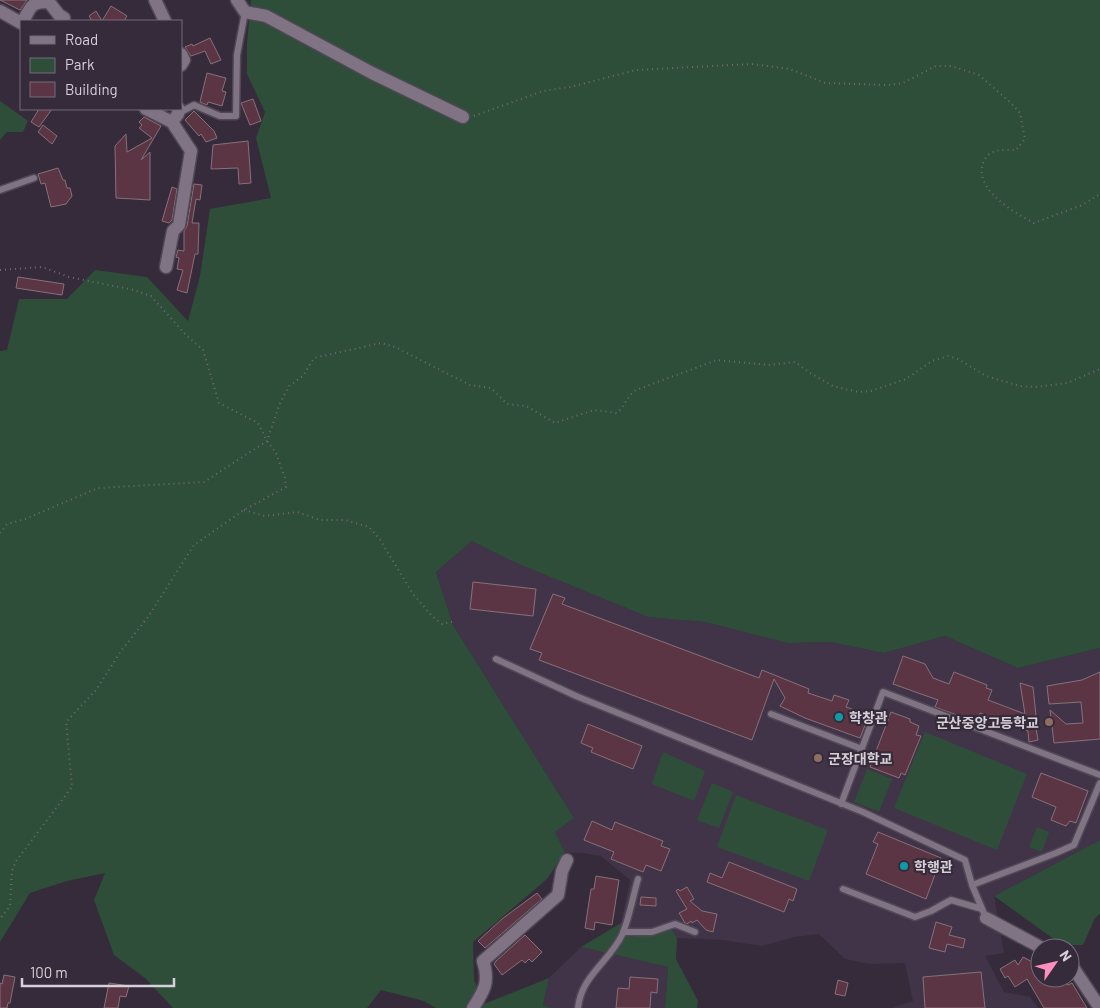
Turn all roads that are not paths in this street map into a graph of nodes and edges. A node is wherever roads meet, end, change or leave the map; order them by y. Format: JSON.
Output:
{"nodes":[{"id":1,"x":155,"y":0,"type":"edge"},
{"id":2,"x":237,"y":0,"type":"edge"},
{"id":3,"x":0,"y":12,"type":"edge"},
{"id":4,"x":245,"y":12,"type":"junction"},
{"id":5,"x":64,"y":18,"type":"dead end"},
{"id":6,"x":23,"y":20,"type":"edge"},
{"id":7,"x":165,"y":20,"type":"edge"},
{"id":8,"x":20,"y":21,"type":"edge"},
{"id":9,"x":151,"y":110,"type":"edge"},
{"id":10,"x":176,"y":115,"type":"edge"},
{"id":11,"x":463,"y":117,"type":"road end"},
{"id":12,"x":34,"y":178,"type":"dead end"},
{"id":13,"x":0,"y":190,"type":"edge"},
{"id":14,"x":166,"y":267,"type":"dead end"},
{"id":15,"x":496,"y":659,"type":"dead end"},
{"id":16,"x":771,"y":714,"type":"dead end"},
{"id":17,"x":862,"y":749,"type":"junction"},
{"id":18,"x":1100,"y":775,"type":"edge"},
{"id":19,"x":1100,"y":783,"type":"edge"},
{"id":20,"x":842,"y":804,"type":"junction"},
{"id":21,"x":567,"y":860,"type":"dead end"},
{"id":22,"x":638,"y":879,"type":"dead end"},
{"id":23,"x":972,"y":885,"type":"junction"},
{"id":24,"x":843,"y":889,"type":"dead end"},
{"id":25,"x":984,"y":914,"type":"junction"},
{"id":26,"x":623,"y":932,"type":"junction"},
{"id":27,"x":696,"y":932,"type":"dead end"},
{"id":28,"x":1030,"y":941,"type":"edge"},
{"id":29,"x":1080,"y":978,"type":"edge"},
{"id":30,"x":473,"y":1008,"type":"edge"},
{"id":31,"x":578,"y":1008,"type":"edge"},
{"id":32,"x":1100,"y":1008,"type":"edge"}],
"edges":[{"from":1,"to":7,"type":"street"},
{"from":2,"to":4,"type":"street"},
{"from":3,"to":8,"type":"street"},
{"from":4,"to":10,"type":"lane"},
{"from":4,"to":11,"type":"street"},
{"from":5,"to":6,"type":"street"},
{"from":9,"to":10,"type":"street"},
{"from":10,"to":14,"type":"street"},
{"from":12,"to":13,"type":"lane"},
{"from":15,"to":20,"type":"lane"},
{"from":16,"to":17,"type":"lane"},
{"from":17,"to":18,"type":"lane"},
{"from":17,"to":20,"type":"lane"},
{"from":19,"to":23,"type":"lane"},
{"from":20,"to":23,"type":"lane"},
{"from":21,"to":30,"type":"street"},
{"from":22,"to":26,"type":"lane"},
{"from":23,"to":25,"type":"lane"},
{"from":24,"to":25,"type":"lane"},
{"from":25,"to":28,"type":"street"},
{"from":26,"to":27,"type":"lane"},
{"from":26,"to":31,"type":"lane"},
{"from":29,"to":32,"type":"street"}]}
